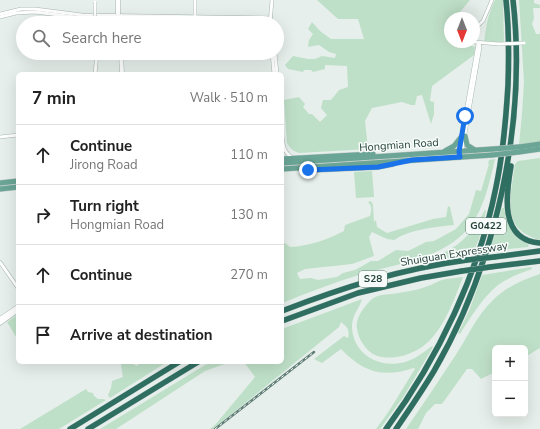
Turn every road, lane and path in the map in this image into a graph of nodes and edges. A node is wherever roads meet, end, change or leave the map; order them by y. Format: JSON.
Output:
{"nodes":[{"id":1,"x":119,"y":0,"type":"edge"},
{"id":2,"x":195,"y":0,"type":"edge"},
{"id":3,"x":272,"y":0,"type":"edge"},
{"id":4,"x":492,"y":0,"type":"edge"},
{"id":5,"x":506,"y":0,"type":"edge"},
{"id":6,"x":513,"y":0,"type":"edge"},
{"id":7,"x":95,"y":1,"type":"edge"},
{"id":8,"x":0,"y":16,"type":"edge"},
{"id":9,"x":86,"y":16,"type":"edge"},
{"id":10,"x":95,"y":16,"type":"edge"},
{"id":11,"x":120,"y":16,"type":"edge"},
{"id":12,"x":195,"y":16,"type":"edge"},
{"id":13,"x":271,"y":16,"type":"edge"},
{"id":14,"x":480,"y":23,"type":"edge"},
{"id":15,"x":480,"y":43,"type":"edge"},
{"id":16,"x":524,"y":43,"type":"dead end"},
{"id":17,"x":480,"y":48,"type":"edge"},
{"id":18,"x":96,"y":60,"type":"edge"},
{"id":19,"x":120,"y":60,"type":"edge"},
{"id":20,"x":274,"y":60,"type":"edge"},
{"id":21,"x":95,"y":72,"type":"edge"},
{"id":22,"x":120,"y":72,"type":"edge"},
{"id":23,"x":275,"y":72,"type":"edge"},
{"id":24,"x":513,"y":117,"type":"junction"},
{"id":25,"x":16,"y":135,"type":"edge"},
{"id":26,"x":463,"y":136,"type":"junction"},
{"id":27,"x":0,"y":137,"type":"edge"},
{"id":28,"x":540,"y":144,"type":"edge"},
{"id":29,"x":540,"y":149,"type":"edge"},
{"id":30,"x":284,"y":150,"type":"edge"},
{"id":31,"x":476,"y":150,"type":"junction"},
{"id":32,"x":519,"y":150,"type":"junction"},
{"id":33,"x":492,"y":152,"type":"junction"},
{"id":34,"x":441,"y":153,"type":"junction"},
{"id":35,"x":460,"y":153,"type":"junction"},
{"id":36,"x":398,"y":156,"type":"junction"},
{"id":37,"x":295,"y":158,"type":"junction"},
{"id":38,"x":284,"y":159,"type":"edge"},
{"id":39,"x":284,"y":163,"type":"edge"},
{"id":40,"x":284,"y":169,"type":"edge"},
{"id":41,"x":16,"y":181,"type":"edge"},
{"id":42,"x":0,"y":183,"type":"edge"},
{"id":43,"x":16,"y":187,"type":"edge"},
{"id":44,"x":0,"y":189,"type":"edge"},
{"id":45,"x":540,"y":243,"type":"edge"},
{"id":46,"x":540,"y":251,"type":"edge"},
{"id":47,"x":540,"y":261,"type":"edge"},
{"id":48,"x":0,"y":262,"type":"edge"},
{"id":49,"x":16,"y":285,"type":"edge"},
{"id":50,"x":16,"y":308,"type":"edge"},
{"id":51,"x":284,"y":310,"type":"edge"},
{"id":52,"x":16,"y":311,"type":"edge"},
{"id":53,"x":0,"y":319,"type":"edge"},
{"id":54,"x":284,"y":320,"type":"edge"},
{"id":55,"x":0,"y":323,"type":"edge"},
{"id":56,"x":176,"y":364,"type":"edge"},
{"id":57,"x":195,"y":364,"type":"edge"},
{"id":58,"x":70,"y":429,"type":"edge"},
{"id":59,"x":88,"y":429,"type":"edge"},
{"id":60,"x":386,"y":429,"type":"edge"},
{"id":61,"x":396,"y":429,"type":"edge"}],
"edges":[{"from":1,"to":11,"type":"street"},
{"from":2,"to":12,"type":"street"},
{"from":3,"to":13,"type":"street"},
{"from":4,"to":14,"type":"street"},
{"from":5,"to":60,"type":"highway","number":"G0422"},
{"from":6,"to":24,"type":"highway","number":"G0422"},
{"from":7,"to":10,"type":"street","bridge":true},
{"from":8,"to":9,"type":"street"},
{"from":15,"to":16,"type":"street","bridge":true},
{"from":17,"to":26,"type":"street"},
{"from":18,"to":21,"type":"street"},
{"from":19,"to":22,"type":"street"},
{"from":20,"to":23,"type":"street"},
{"from":24,"to":45,"type":"highway"},
{"from":24,"to":61,"type":"highway","number":"G0422"},
{"from":25,"to":27,"type":"street"},
{"from":26,"to":31,"type":"main road"},
{"from":26,"to":34,"type":"main road"},
{"from":26,"to":35,"type":"street"},
{"from":28,"to":32,"type":"main road","name":"Hongmian Road"},
{"from":29,"to":32,"type":"main road","name":"Hongmian Road"},
{"from":30,"to":37,"type":"street"},
{"from":31,"to":33,"type":"main road","name":"Hongmian Road"},
{"from":31,"to":35,"type":"main road","name":"Hongmian Road"},
{"from":32,"to":33,"type":"main road","name":"Hongmian Road","bridge":true},
{"from":33,"to":35,"type":"main road","name":"Hongmian Road"},
{"from":34,"to":35,"type":"main road","name":"Hongmian Road"},
{"from":34,"to":36,"type":"main road","name":"Hongmian Road"},
{"from":35,"to":40,"type":"main road","name":"Hongmian Road"},
{"from":36,"to":37,"type":"main road"},
{"from":36,"to":39,"type":"main road","name":"Hongmian Road"},
{"from":37,"to":38,"type":"main road"},
{"from":41,"to":42,"type":"main road"},
{"from":43,"to":44,"type":"main road"},
{"from":46,"to":51,"type":"highway","name":"Shuiguan Expressway","number":"S28","bridge":true},
{"from":47,"to":54,"type":"highway","name":"Shuiguan Expressway","number":"S28","bridge":true},
{"from":48,"to":49,"type":"street"},
{"from":50,"to":53,"type":"street"},
{"from":52,"to":55,"type":"street"},
{"from":56,"to":58,"type":"highway"},
{"from":57,"to":59,"type":"highway"}]}
